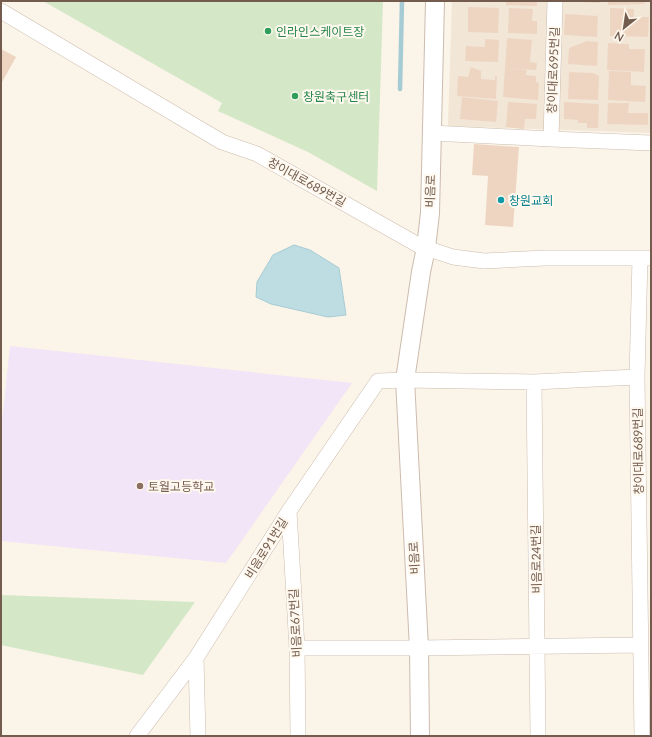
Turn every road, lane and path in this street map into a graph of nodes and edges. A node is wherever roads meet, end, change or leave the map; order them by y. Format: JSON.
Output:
{"nodes":[{"id":1,"x":435,"y":1,"type":"edge"},
{"id":2,"x":555,"y":1,"type":"edge"},
{"id":3,"x":1,"y":11,"type":"edge"},
{"id":4,"x":432,"y":133,"type":"junction"},
{"id":5,"x":551,"y":139,"type":"junction"},
{"id":6,"x":651,"y":143,"type":"edge"},
{"id":7,"x":426,"y":248,"type":"junction"},
{"id":8,"x":645,"y":258,"type":"edge"},
{"id":9,"x":637,"y":376,"type":"junction"},
{"id":10,"x":405,"y":380,"type":"junction"},
{"id":11,"x":534,"y":382,"type":"junction"},
{"id":12,"x":289,"y":511,"type":"junction"},
{"id":13,"x":641,"y":644,"type":"junction"},
{"id":14,"x":537,"y":646,"type":"junction"},
{"id":15,"x":297,"y":648,"type":"junction"},
{"id":16,"x":419,"y":648,"type":"junction"},
{"id":17,"x":196,"y":658,"type":"junction"},
{"id":18,"x":137,"y":736,"type":"edge"},
{"id":19,"x":198,"y":736,"type":"edge"},
{"id":20,"x":298,"y":736,"type":"edge"},
{"id":21,"x":420,"y":736,"type":"edge"},
{"id":22,"x":538,"y":736,"type":"edge"},
{"id":23,"x":642,"y":736,"type":"edge"}],
"edges":[{"from":1,"to":4,"type":"street","name":"비음로"},
{"from":2,"to":5,"type":"street","name":"창이대로695번길"},
{"from":3,"to":7,"type":"street","name":"창이대로689번길"},
{"from":4,"to":5,"type":"street"},
{"from":4,"to":7,"type":"street","name":"비음로"},
{"from":5,"to":6,"type":"street"},
{"from":7,"to":8,"type":"street","name":"창이대로689번길"},
{"from":7,"to":10,"type":"street","name":"비음로"},
{"from":8,"to":9,"type":"street","name":"창이대로689번길"},
{"from":9,"to":11,"type":"street"},
{"from":9,"to":13,"type":"street","name":"창이대로689번길"},
{"from":10,"to":11,"type":"street"},
{"from":10,"to":12,"type":"street","name":"비음로91번길"},
{"from":10,"to":16,"type":"street","name":"비음로"},
{"from":11,"to":14,"type":"street","name":"비음로24번길"},
{"from":12,"to":15,"type":"street","name":"비음로67번길"},
{"from":12,"to":17,"type":"street","name":"비음로91번길"},
{"from":13,"to":14,"type":"street"},
{"from":13,"to":23,"type":"street","name":"창이대로689번길"},
{"from":14,"to":16,"type":"street"},
{"from":14,"to":22,"type":"street","name":"비음로24번길"},
{"from":15,"to":16,"type":"street"},
{"from":15,"to":20,"type":"street","name":"비음로67번길"},
{"from":16,"to":21,"type":"street","name":"비음로"},
{"from":17,"to":18,"type":"street","name":"비음로91번길"},
{"from":17,"to":19,"type":"street"}]}
